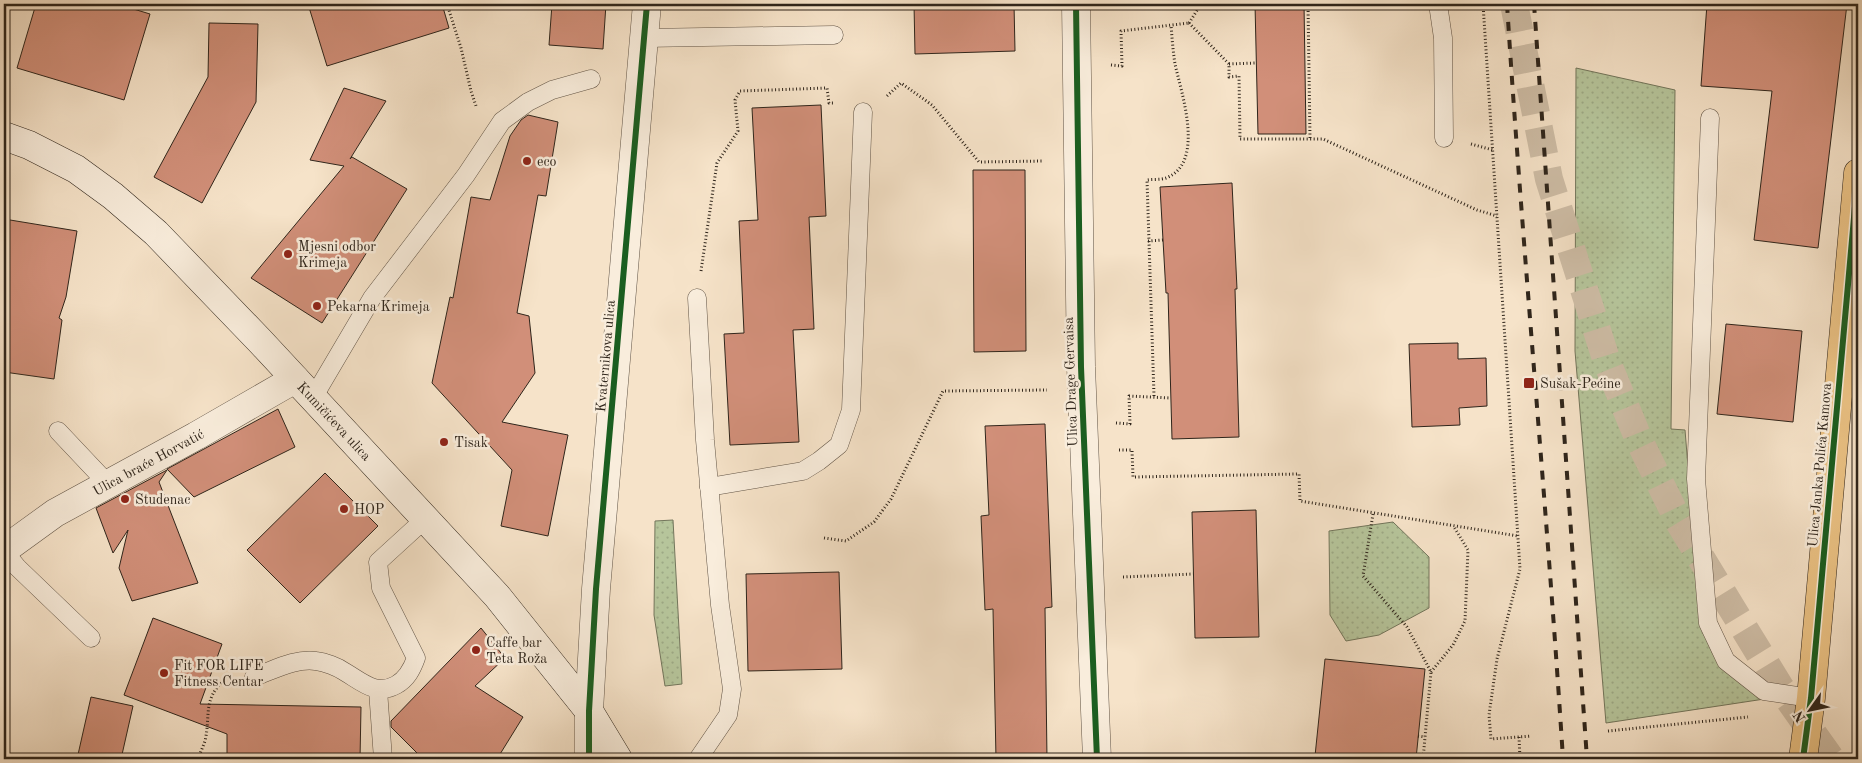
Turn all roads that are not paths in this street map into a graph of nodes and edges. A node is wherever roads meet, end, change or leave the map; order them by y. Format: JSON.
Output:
{"nodes":[{"id":1,"x":648,"y":4,"type":"edge"},
{"id":2,"x":1076,"y":4,"type":"edge"},
{"id":3,"x":1438,"y":4,"type":"edge"},
{"id":4,"x":834,"y":35,"type":"dead end"},
{"id":5,"x":644,"y":38,"type":"junction"},
{"id":6,"x":591,"y":78,"type":"dead end"},
{"id":7,"x":863,"y":112,"type":"dead end"},
{"id":8,"x":1710,"y":118,"type":"dead end"},
{"id":9,"x":4,"y":136,"type":"edge"},
{"id":10,"x":1444,"y":138,"type":"dead end"},
{"id":11,"x":1858,"y":172,"type":"edge"},
{"id":12,"x":696,"y":298,"type":"road end"},
{"id":13,"x":304,"y":389,"type":"junction"},
{"id":14,"x":58,"y":431,"type":"dead end"},
{"id":15,"x":108,"y":484,"type":"junction"},
{"id":16,"x":709,"y":487,"type":"junction"},
{"id":17,"x":425,"y":519,"type":"junction"},
{"id":18,"x":4,"y":550,"type":"edge"},
{"id":19,"x":91,"y":638,"type":"dead end"},
{"id":20,"x":254,"y":677,"type":"dead end"},
{"id":21,"x":378,"y":690,"type":"junction"},
{"id":22,"x":1811,"y":698,"type":"junction"},
{"id":23,"x":589,"y":711,"type":"junction"},
{"id":24,"x":383,"y":759,"type":"edge"},
{"id":25,"x":589,"y":759,"type":"edge"},
{"id":26,"x":618,"y":759,"type":"edge"},
{"id":27,"x":698,"y":759,"type":"edge"},
{"id":28,"x":1097,"y":759,"type":"edge"},
{"id":29,"x":1803,"y":759,"type":"edge"}],
"edges":[{"from":1,"to":5,"type":"street","name":"Kvaternikova ulica"},
{"from":2,"to":28,"type":"street","name":"Ulica Drage Gervaisa"},
{"from":3,"to":10,"type":"lane"},
{"from":4,"to":5,"type":"lane"},
{"from":5,"to":23,"type":"street","name":"Kvaternikova ulica"},
{"from":6,"to":13,"type":"lane"},
{"from":7,"to":16,"type":"lane"},
{"from":8,"to":22,"type":"lane"},
{"from":9,"to":13,"type":"street","name":"Kumičićeva ulica"},
{"from":11,"to":22,"type":"main road","name":"Ulica Janka Polića Kamova"},
{"from":12,"to":16,"type":"lane"},
{"from":13,"to":15,"type":"street","name":"Ulica braće Horvatić"},
{"from":13,"to":17,"type":"street","name":"Kumičićeva ulica"},
{"from":14,"to":15,"type":"lane"},
{"from":15,"to":18,"type":"street","name":"Ulica braće Horvatić"},
{"from":16,"to":27,"type":"lane"},
{"from":17,"to":21,"type":"lane"},
{"from":17,"to":23,"type":"street","name":"Kumičićeva ulica"},
{"from":18,"to":19,"type":"lane"},
{"from":20,"to":21,"type":"lane"},
{"from":21,"to":24,"type":"lane"},
{"from":22,"to":29,"type":"main road","name":"Ulica Janka Polića Kamova"},
{"from":23,"to":25,"type":"street","name":"Kvaternikova ulica"},
{"from":23,"to":26,"type":"street","name":"Kumičićeva ulica"}]}
